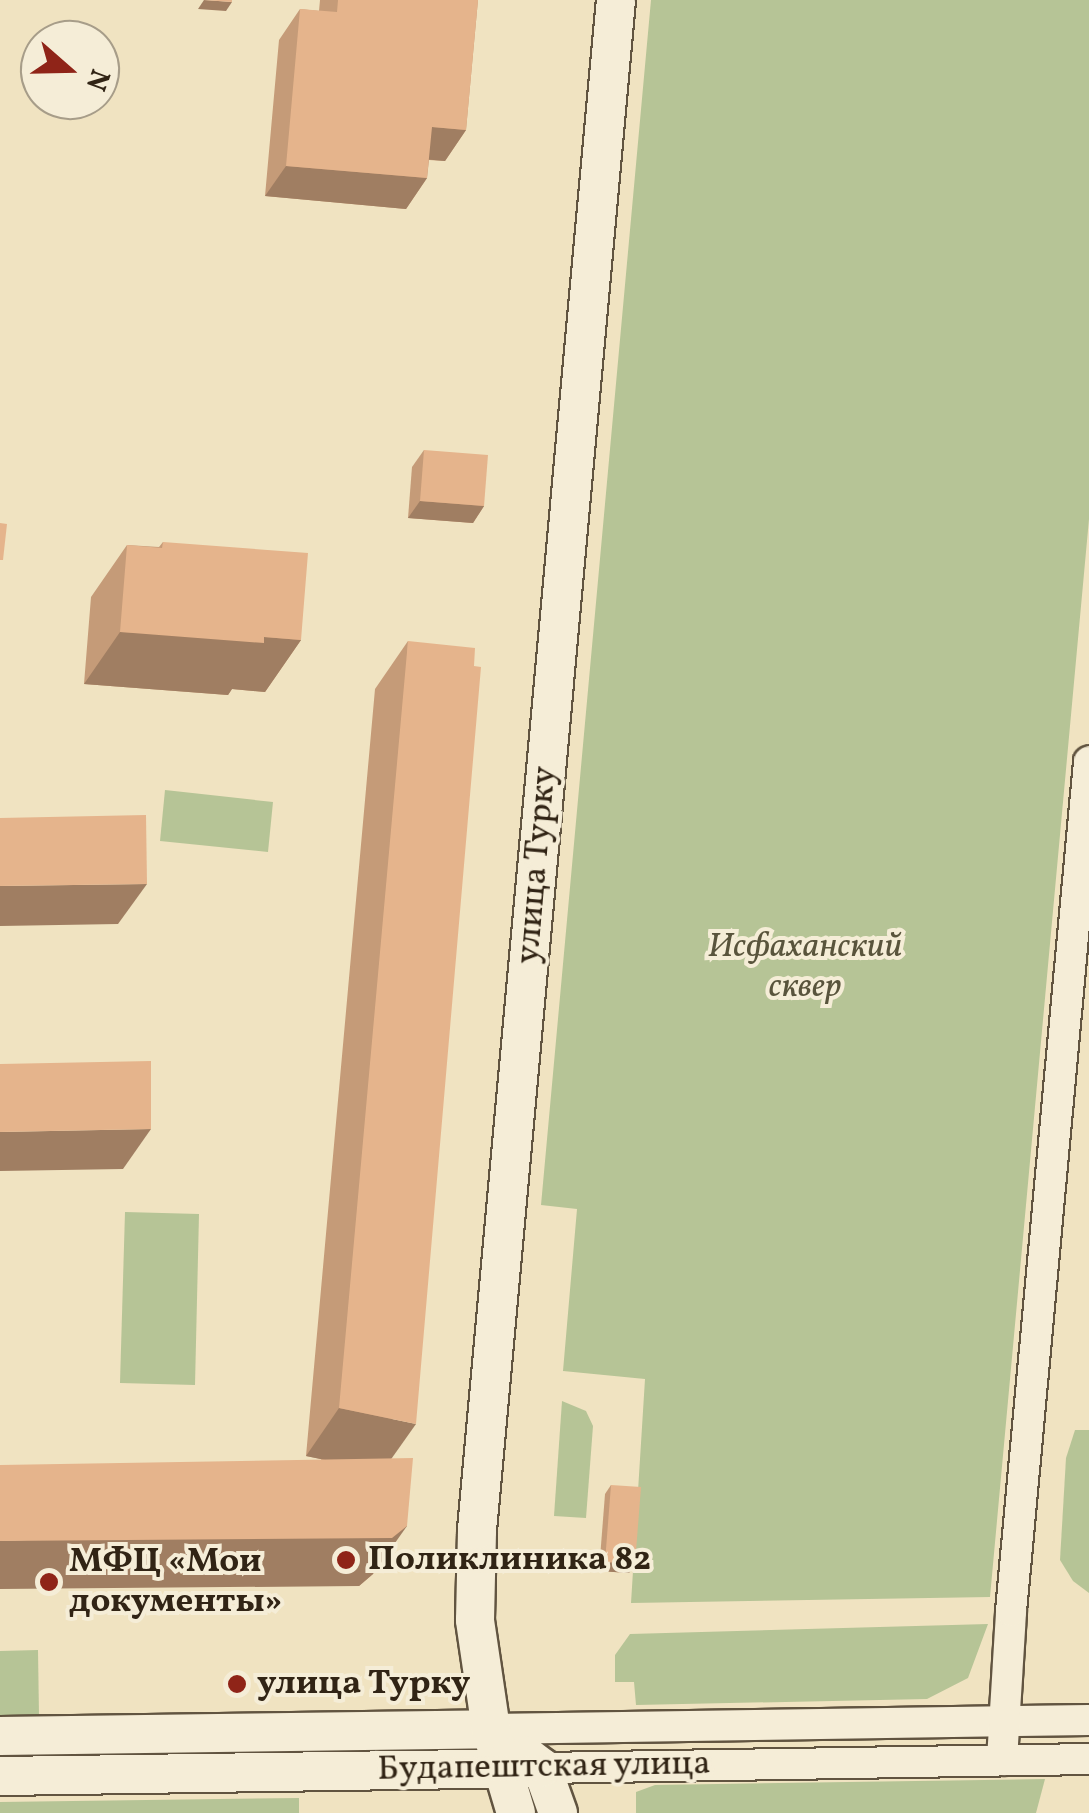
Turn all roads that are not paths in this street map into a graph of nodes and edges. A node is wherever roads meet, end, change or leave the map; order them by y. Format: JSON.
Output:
{"nodes":[{"id":1,"x":616,"y":0,"type":"edge"},
{"id":2,"x":1089,"y":762,"type":"edge"},
{"id":3,"x":1089,"y":1720,"type":"edge"},
{"id":4,"x":1002,"y":1721,"type":"junction"},
{"id":5,"x":491,"y":1730,"type":"junction"},
{"id":6,"x":0,"y":1736,"type":"edge"},
{"id":7,"x":1089,"y":1759,"type":"edge"},
{"id":8,"x":1002,"y":1760,"type":"junction"},
{"id":9,"x":499,"y":1767,"type":"junction"},
{"id":10,"x":542,"y":1768,"type":"junction"},
{"id":11,"x":0,"y":1776,"type":"edge"},
{"id":12,"x":516,"y":1813,"type":"edge"},
{"id":13,"x":558,"y":1813,"type":"edge"}],
"edges":[{"from":1,"to":5,"type":"street","name":"улица Турку"},
{"from":2,"to":4,"type":"street"},
{"from":3,"to":4,"type":"street","name":"Будапештская улица"},
{"from":4,"to":5,"type":"street","name":"Будапештская улица"},
{"from":4,"to":8,"type":"street"},
{"from":5,"to":6,"type":"street","name":"Будапештская улица"},
{"from":5,"to":9,"type":"street","name":"улица Турку"},
{"from":5,"to":10,"type":"street"},
{"from":7,"to":8,"type":"street","name":"Будапештская улица"},
{"from":8,"to":10,"type":"street","name":"Будапештская улица"},
{"from":9,"to":10,"type":"street","name":"Будапештская улица"},
{"from":9,"to":11,"type":"street","name":"Будапештская улица"},
{"from":9,"to":12,"type":"street","name":"улица Турку"},
{"from":10,"to":13,"type":"street"}]}
